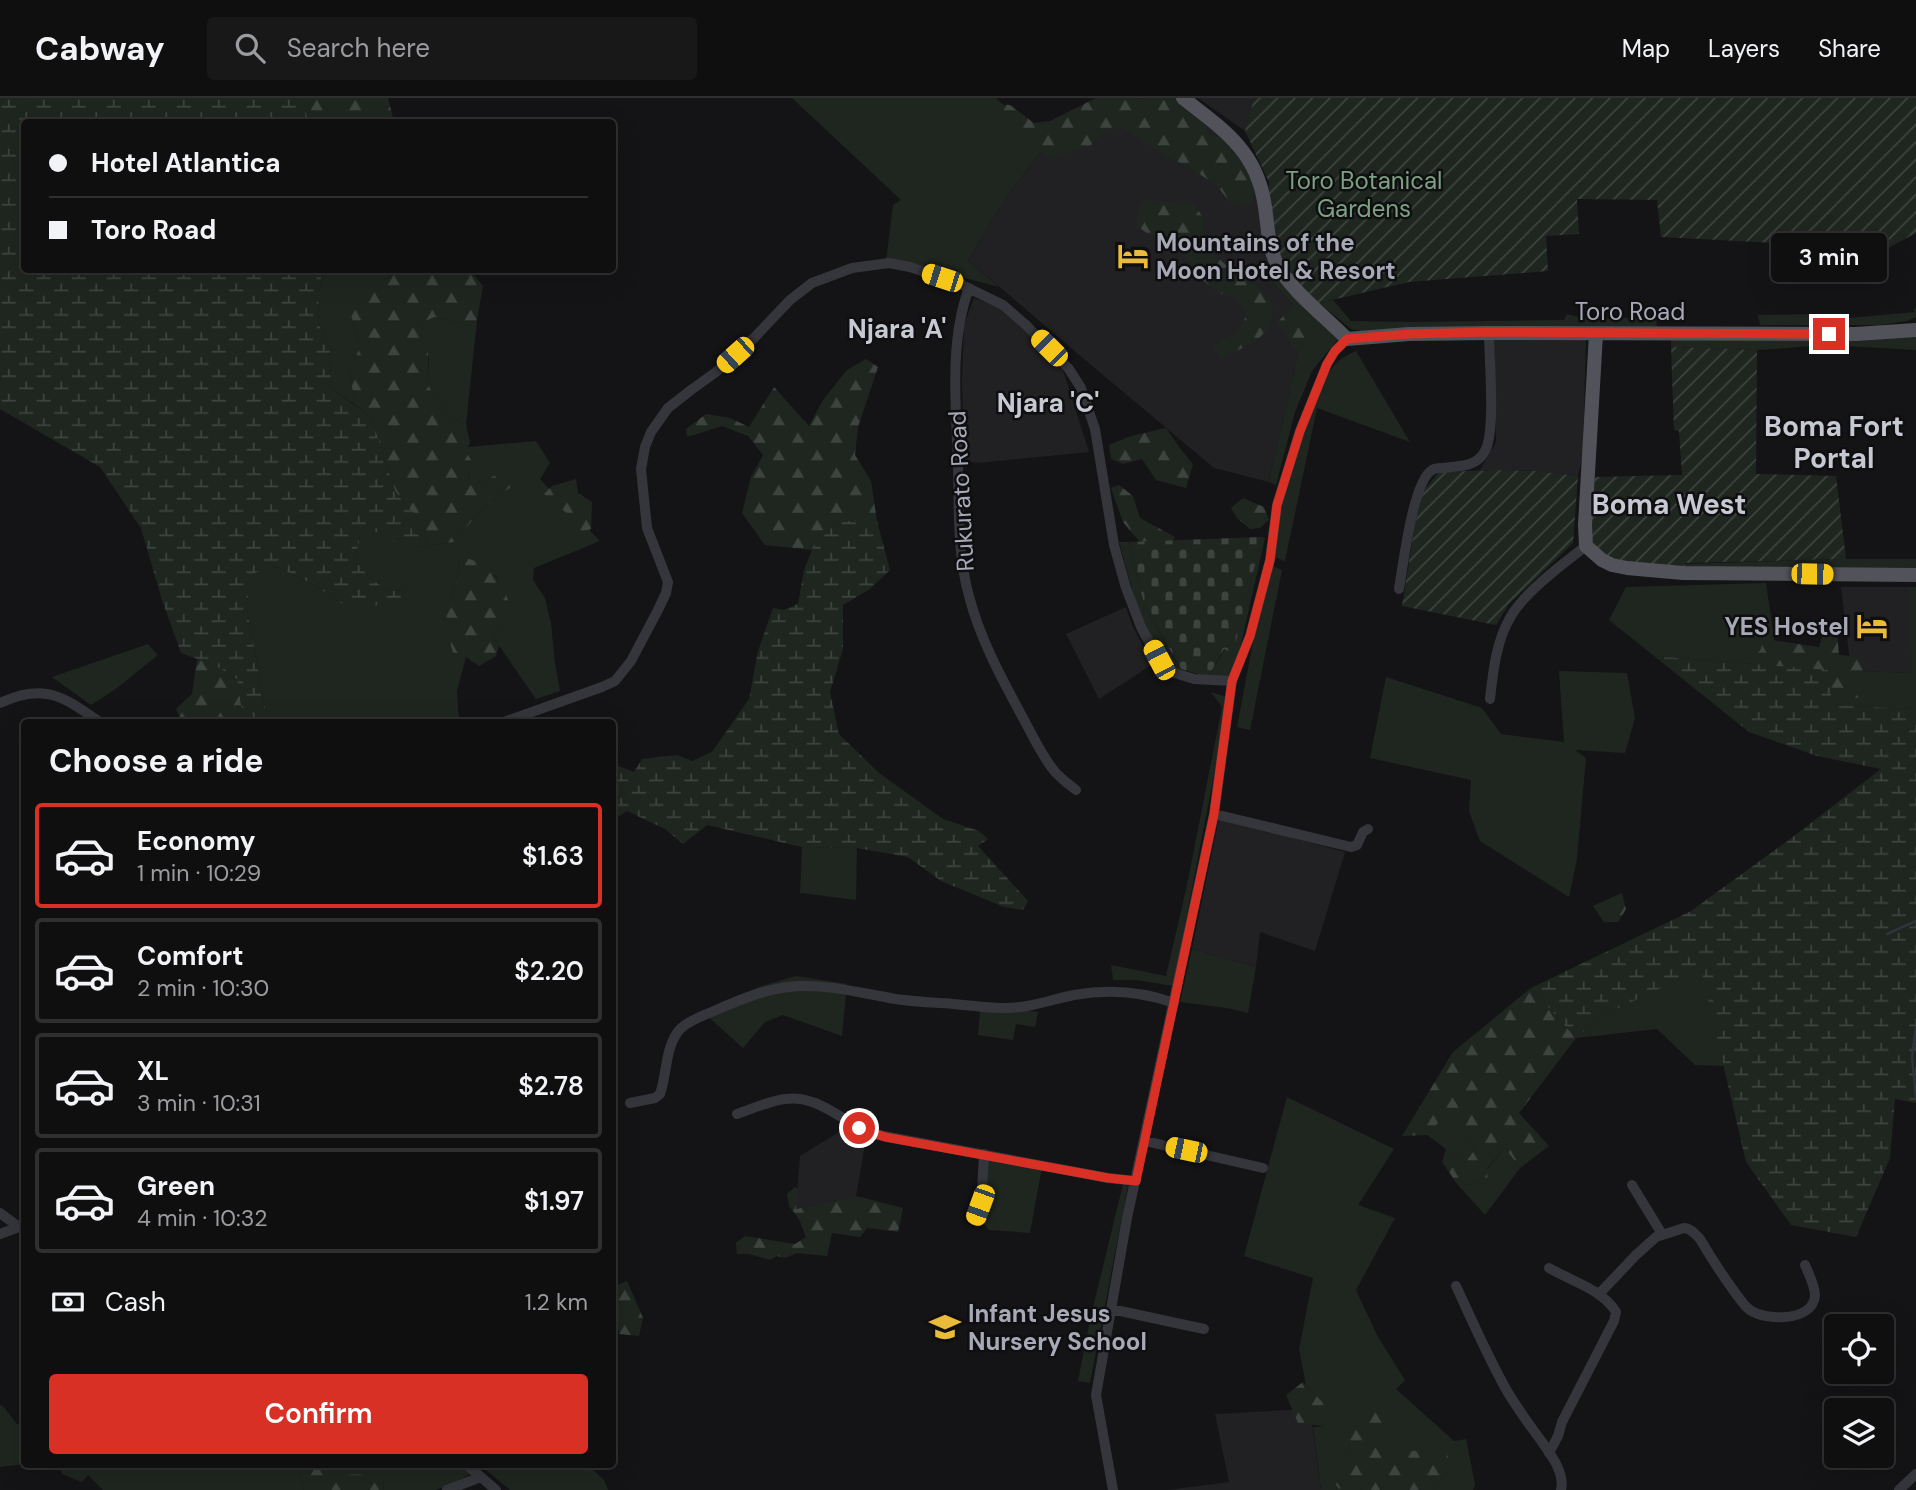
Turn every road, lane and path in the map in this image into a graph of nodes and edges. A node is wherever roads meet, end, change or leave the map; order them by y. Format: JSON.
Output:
{"nodes":[{"id":1,"x":1183,"y":98,"type":"edge"},
{"id":2,"x":969,"y":288,"type":"junction"},
{"id":3,"x":1915,"y":329,"type":"edge"},
{"id":4,"x":1489,"y":332,"type":"junction"},
{"id":5,"x":1596,"y":334,"type":"junction"},
{"id":6,"x":1347,"y":339,"type":"junction"},
{"id":7,"x":1586,"y":546,"type":"junction"},
{"id":8,"x":1916,"y":575,"type":"edge"},
{"id":9,"x":1399,"y":589,"type":"dead end"},
{"id":10,"x":1232,"y":681,"type":"junction"},
{"id":11,"x":1490,"y":699,"type":"dead end"},
{"id":12,"x":0,"y":703,"type":"edge"},
{"id":13,"x":95,"y":719,"type":"edge"},
{"id":14,"x":512,"y":719,"type":"edge"},
{"id":15,"x":1076,"y":790,"type":"dead end"},
{"id":16,"x":1214,"y":814,"type":"junction"},
{"id":17,"x":1367,"y":830,"type":"dead end"},
{"id":18,"x":1174,"y":1003,"type":"junction"},
{"id":19,"x":630,"y":1103,"type":"dead end"},
{"id":20,"x":737,"y":1114,"type":"dead end"},
{"id":21,"x":1144,"y":1142,"type":"junction"},
{"id":22,"x":984,"y":1154,"type":"junction"},
{"id":23,"x":1264,"y":1168,"type":"dead end"},
{"id":24,"x":1136,"y":1181,"type":"junction"},
{"id":25,"x":1632,"y":1185,"type":"dead end"},
{"id":26,"x":0,"y":1213,"type":"edge"},
{"id":27,"x":975,"y":1218,"type":"dead end"},
{"id":28,"x":21,"y":1225,"type":"edge"},
{"id":29,"x":21,"y":1226,"type":"edge"},
{"id":30,"x":0,"y":1234,"type":"edge"},
{"id":31,"x":1662,"y":1234,"type":"junction"},
{"id":32,"x":1805,"y":1265,"type":"dead end"},
{"id":33,"x":1549,"y":1268,"type":"dead end"},
{"id":34,"x":1455,"y":1286,"type":"dead end"},
{"id":35,"x":1599,"y":1294,"type":"junction"},
{"id":36,"x":1111,"y":1309,"type":"junction"},
{"id":37,"x":1204,"y":1329,"type":"dead end"},
{"id":38,"x":1549,"y":1453,"type":"junction"},
{"id":39,"x":470,"y":1468,"type":"edge"},
{"id":40,"x":1916,"y":1474,"type":"edge"},
{"id":41,"x":481,"y":1477,"type":"junction"},
{"id":42,"x":447,"y":1490,"type":"edge"},
{"id":43,"x":496,"y":1490,"type":"edge"},
{"id":44,"x":1113,"y":1490,"type":"edge"},
{"id":45,"x":1561,"y":1490,"type":"edge"},
{"id":46,"x":1899,"y":1490,"type":"edge"}],
"edges":[{"from":1,"to":6,"type":"main road"},
{"from":2,"to":10,"type":"street"},
{"from":2,"to":14,"type":"street"},
{"from":2,"to":15,"type":"street","name":"Rukurato Road"},
{"from":3,"to":5,"type":"main road","name":"Toro Road"},
{"from":4,"to":5,"type":"main road","name":"Toro Road"},
{"from":4,"to":6,"type":"main road","name":"Toro Road"},
{"from":4,"to":9,"type":"street"},
{"from":5,"to":7,"type":"main road"},
{"from":6,"to":10,"type":"street"},
{"from":7,"to":8,"type":"main road"},
{"from":7,"to":11,"type":"street"},
{"from":10,"to":16,"type":"street"},
{"from":12,"to":13,"type":"street"},
{"from":16,"to":17,"type":"street"},
{"from":16,"to":18,"type":"street"},
{"from":18,"to":19,"type":"street"},
{"from":18,"to":21,"type":"street"},
{"from":20,"to":22,"type":"street"},
{"from":21,"to":23,"type":"street"},
{"from":21,"to":24,"type":"street"},
{"from":22,"to":24,"type":"street"},
{"from":22,"to":27,"type":"street"},
{"from":24,"to":36,"type":"street"},
{"from":25,"to":31,"type":"street"},
{"from":26,"to":28,"type":"street"},
{"from":29,"to":30,"type":"street"},
{"from":31,"to":32,"type":"street"},
{"from":31,"to":35,"type":"street"},
{"from":33,"to":35,"type":"street"},
{"from":34,"to":38,"type":"street"},
{"from":35,"to":38,"type":"street"},
{"from":36,"to":37,"type":"street"},
{"from":36,"to":44,"type":"street"},
{"from":38,"to":45,"type":"street"},
{"from":39,"to":41,"type":"street"},
{"from":40,"to":46,"type":"street"},
{"from":41,"to":42,"type":"street"},
{"from":41,"to":43,"type":"street"}]}
